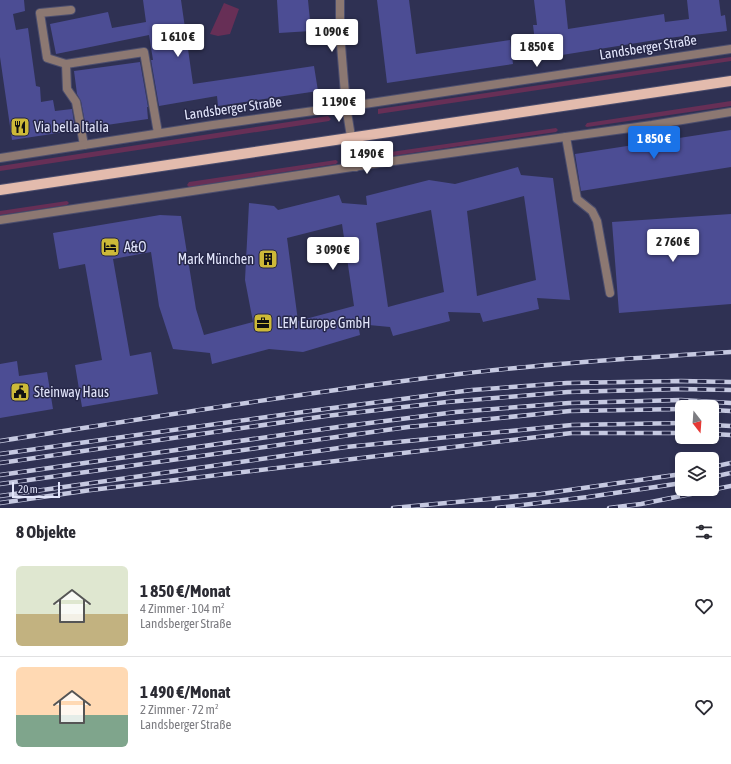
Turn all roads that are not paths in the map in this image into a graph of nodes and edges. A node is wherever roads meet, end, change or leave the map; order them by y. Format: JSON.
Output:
{"nodes":[{"id":1,"x":340,"y":0,"type":"edge"},
{"id":2,"x":71,"y":10,"type":"dead end"},
{"id":3,"x":731,"y":49,"type":"edge"},
{"id":4,"x":66,"y":64,"type":"junction"},
{"id":5,"x":731,"y":81,"type":"edge"},
{"id":6,"x":346,"y":106,"type":"junction"},
{"id":7,"x":731,"y":112,"type":"edge"},
{"id":8,"x":158,"y":133,"type":"junction"},
{"id":9,"x":351,"y":137,"type":"junction"},
{"id":10,"x":566,"y":137,"type":"junction"},
{"id":11,"x":84,"y":145,"type":"junction"},
{"id":12,"x":0,"y":158,"type":"edge"},
{"id":13,"x":356,"y":167,"type":"junction"},
{"id":14,"x":0,"y":190,"type":"edge"},
{"id":15,"x":0,"y":220,"type":"edge"},
{"id":16,"x":610,"y":293,"type":"dead end"}],
"edges":[{"from":1,"to":6,"type":"street"},
{"from":2,"to":4,"type":"street"},
{"from":3,"to":6,"type":"street","name":"Landsberger Straße"},
{"from":4,"to":8,"type":"street"},
{"from":4,"to":11,"type":"street"},
{"from":5,"to":9,"type":"main road"},
{"from":6,"to":8,"type":"street","name":"Landsberger Straße"},
{"from":6,"to":9,"type":"street"},
{"from":7,"to":10,"type":"street"},
{"from":8,"to":11,"type":"street","name":"Landsberger Straße"},
{"from":9,"to":13,"type":"street"},
{"from":9,"to":14,"type":"main road"},
{"from":10,"to":13,"type":"street"},
{"from":10,"to":16,"type":"street"},
{"from":11,"to":12,"type":"street","name":"Landsberger Straße"},
{"from":13,"to":15,"type":"street"}]}
